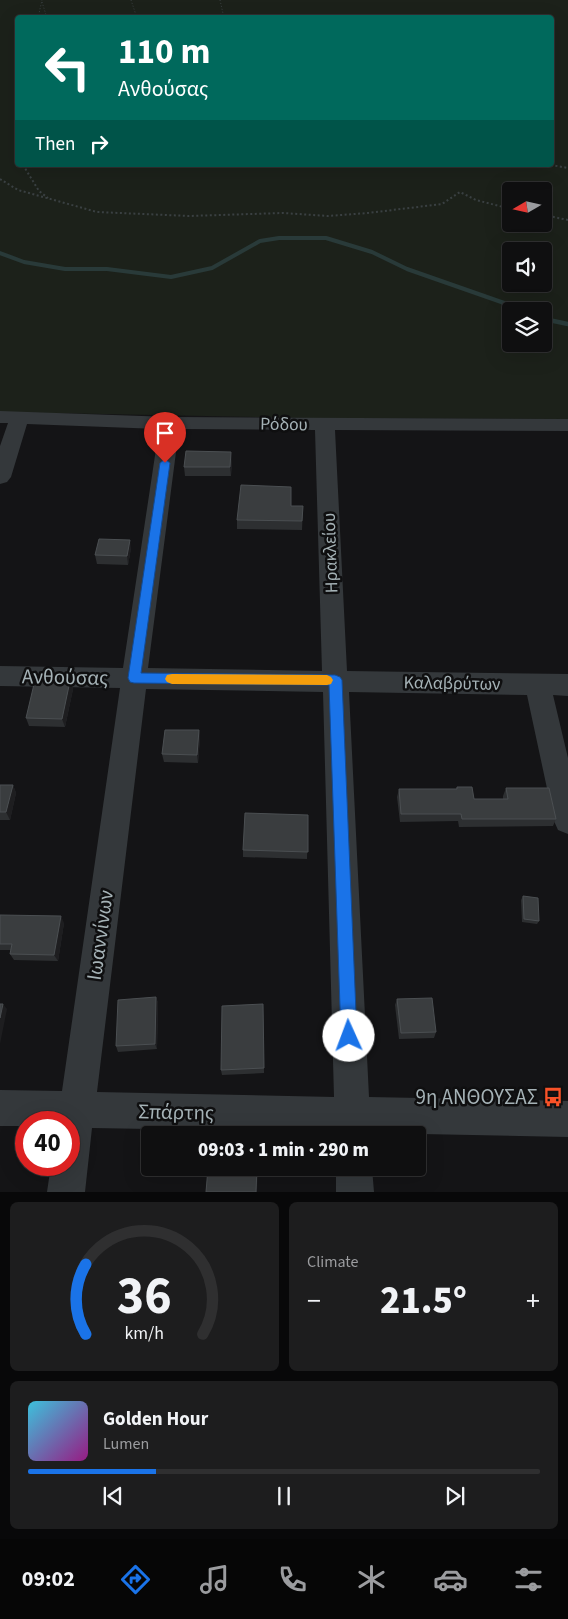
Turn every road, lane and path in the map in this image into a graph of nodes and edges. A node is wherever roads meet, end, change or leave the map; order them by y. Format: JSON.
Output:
{"nodes":[{"id":1,"x":131,"y":0,"type":"edge"},
{"id":2,"x":220,"y":0,"type":"edge"},
{"id":3,"x":42,"y":1,"type":"edge"},
{"id":4,"x":39,"y":15,"type":"edge"},
{"id":5,"x":46,"y":15,"type":"edge"},
{"id":6,"x":136,"y":15,"type":"edge"},
{"id":7,"x":223,"y":15,"type":"edge"},
{"id":8,"x":554,"y":166,"type":"edge"},
{"id":9,"x":24,"y":167,"type":"edge"},
{"id":10,"x":568,"y":168,"type":"edge"},
{"id":11,"x":0,"y":179,"type":"edge"},
{"id":12,"x":51,"y":199,"type":"junction"},
{"id":13,"x":502,"y":207,"type":"edge"},
{"id":14,"x":552,"y":217,"type":"edge"},
{"id":15,"x":568,"y":220,"type":"edge"},
{"id":16,"x":9,"y":418,"type":"edge"},
{"id":17,"x":170,"y":423,"type":"junction"},
{"id":18,"x":325,"y":425,"type":"junction"},
{"id":19,"x":568,"y":425,"type":"edge"},
{"id":20,"x":0,"y":477,"type":"edge"},
{"id":21,"x":0,"y":676,"type":"edge"},
{"id":22,"x":134,"y":678,"type":"junction"},
{"id":23,"x":335,"y":680,"type":"junction"},
{"id":24,"x":538,"y":684,"type":"junction"},
{"id":25,"x":568,"y":684,"type":"edge"},
{"id":26,"x":568,"y":821,"type":"edge"},
{"id":27,"x":0,"y":1108,"type":"edge"},
{"id":28,"x":77,"y":1110,"type":"junction"},
{"id":29,"x":568,"y":1118,"type":"edge"},
{"id":30,"x":353,"y":1125,"type":"edge"},
{"id":31,"x":354,"y":1176,"type":"edge"},
{"id":32,"x":66,"y":1192,"type":"edge"},
{"id":33,"x":355,"y":1192,"type":"edge"}],
"edges":[{"from":1,"to":6,"type":"path"},
{"from":2,"to":7,"type":"path"},
{"from":3,"to":4,"type":"path"},
{"from":3,"to":5,"type":"path"},
{"from":8,"to":10,"type":"path"},
{"from":9,"to":12,"type":"path"},
{"from":11,"to":12,"type":"path"},
{"from":12,"to":13,"type":"path"},
{"from":14,"to":15,"type":"path"},
{"from":16,"to":17,"type":"street","name":"Ρόδου"},
{"from":16,"to":20,"type":"street"},
{"from":17,"to":18,"type":"street","name":"Ρόδου"},
{"from":17,"to":22,"type":"street","name":"Ιωαννίνων"},
{"from":18,"to":19,"type":"street","name":"Ρόδου"},
{"from":18,"to":23,"type":"street","name":"Ηρακλείου"},
{"from":21,"to":22,"type":"street","name":"Ανθούσας"},
{"from":22,"to":23,"type":"street","name":"Ανθούσας"},
{"from":22,"to":28,"type":"street","name":"Ιωαννίνων"},
{"from":23,"to":24,"type":"street","name":"Καλαβρύτων"},
{"from":23,"to":30,"type":"street"},
{"from":24,"to":25,"type":"street","name":"Καλαβρύτων"},
{"from":24,"to":26,"type":"street"},
{"from":27,"to":28,"type":"street","name":"Σπάρτης"},
{"from":28,"to":30,"type":"street","name":"Σπάρτης"},
{"from":28,"to":32,"type":"street","name":"Ιωαννίνων"},
{"from":29,"to":30,"type":"street","name":"Σπάρτης"},
{"from":31,"to":33,"type":"street"}]}
